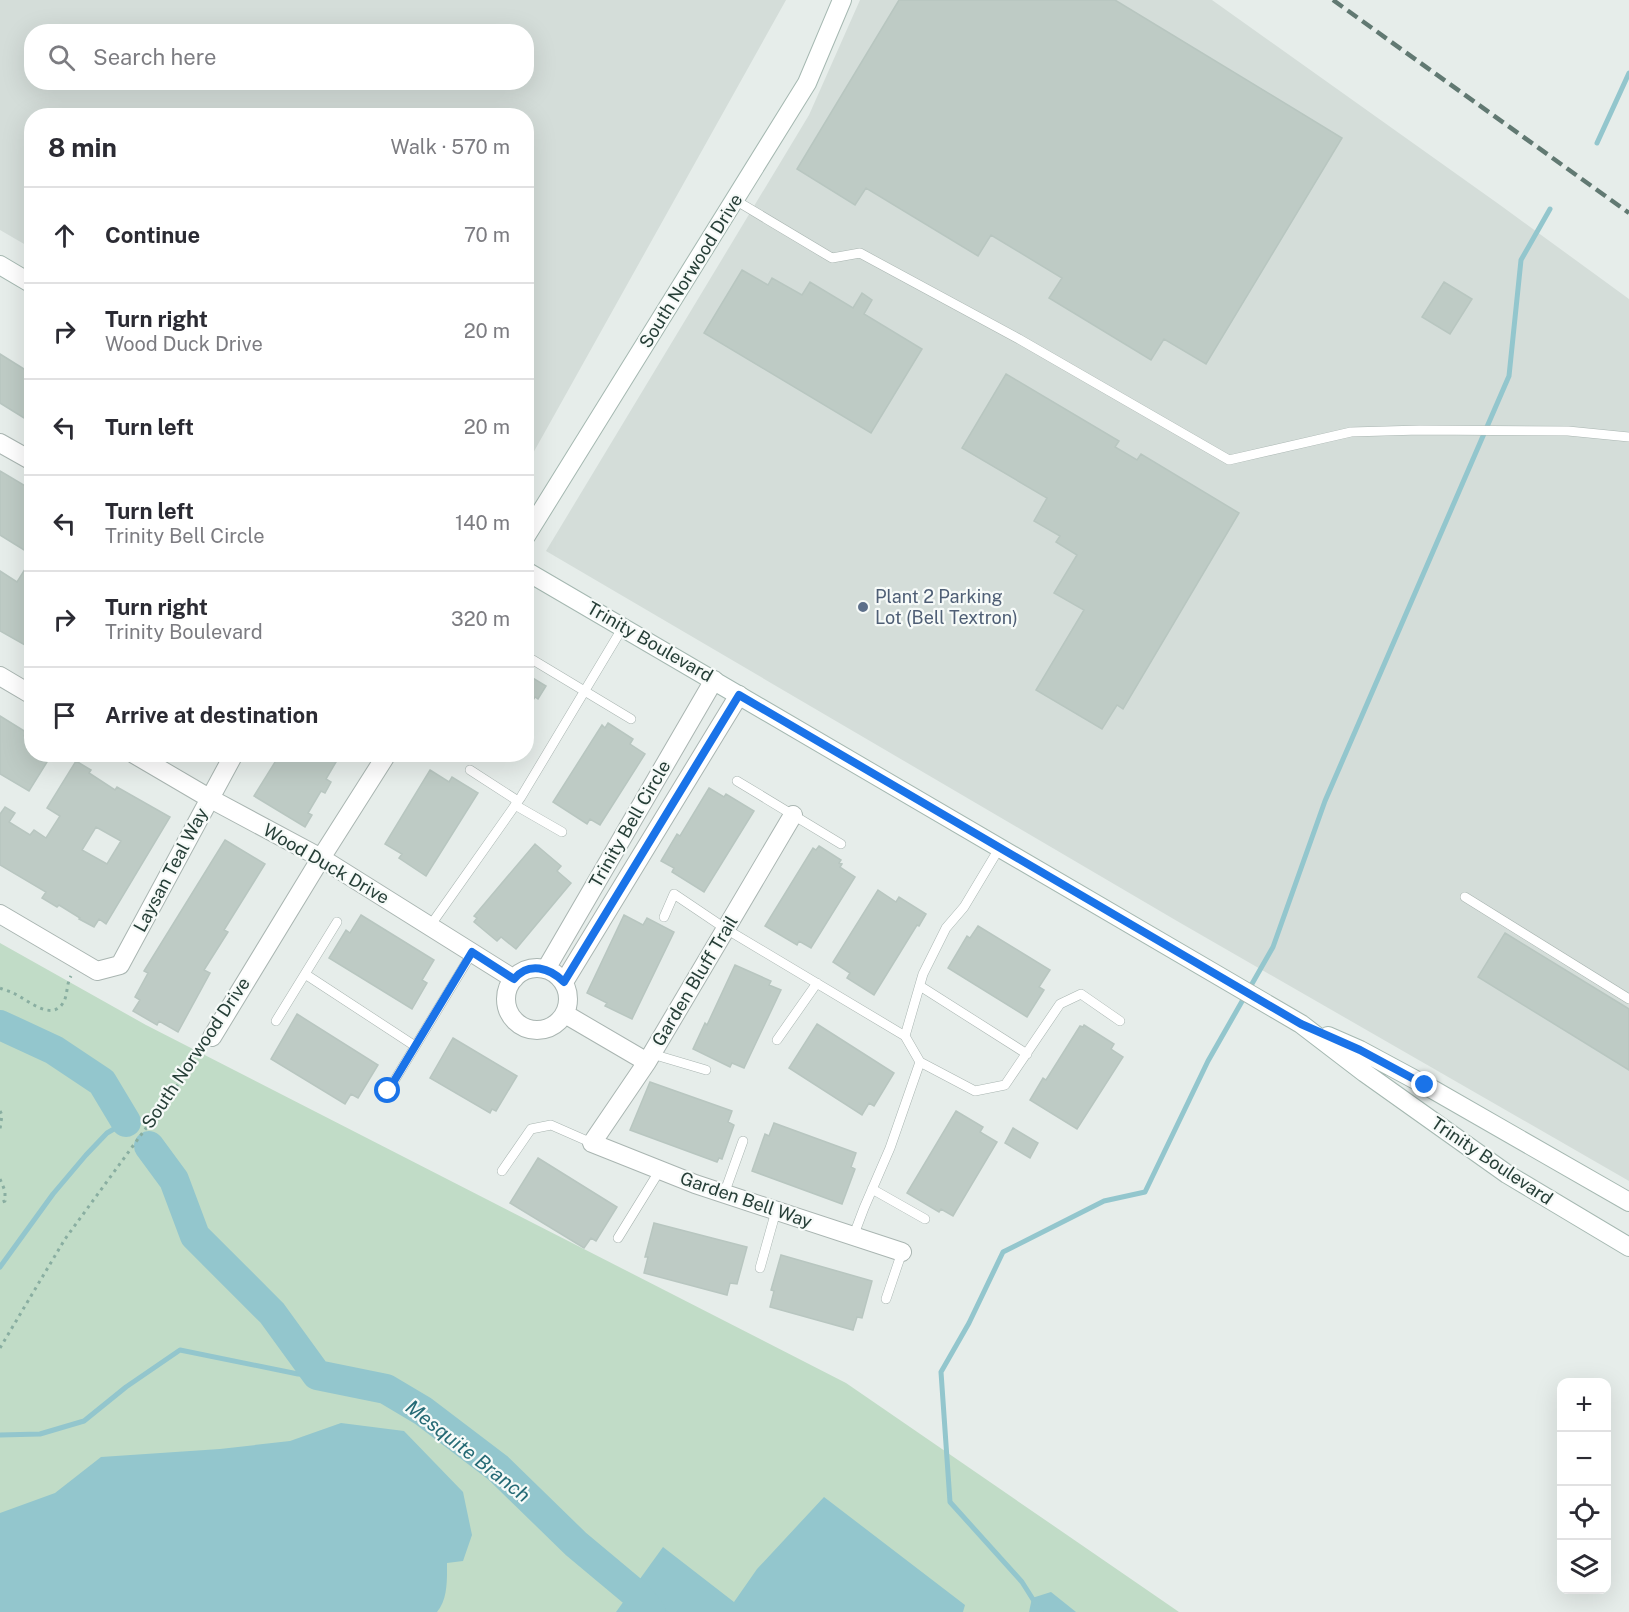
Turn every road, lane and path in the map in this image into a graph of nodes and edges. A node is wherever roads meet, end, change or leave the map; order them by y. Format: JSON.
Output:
{"nodes":[{"id":1,"x":842,"y":0,"type":"edge"},
{"id":2,"x":735,"y":200,"type":"junction"},
{"id":3,"x":0,"y":266,"type":"edge"},
{"id":4,"x":24,"y":280,"type":"edge"},
{"id":5,"x":1629,"y":437,"type":"edge"},
{"id":6,"x":0,"y":443,"type":"edge"},
{"id":7,"x":24,"y":456,"type":"edge"},
{"id":8,"x":534,"y":523,"type":"edge"},
{"id":9,"x":534,"y":576,"type":"edge"},
{"id":10,"x":623,"y":627,"type":"junction"},
{"id":11,"x":534,"y":661,"type":"edge"},
{"id":12,"x":0,"y":676,"type":"edge"},
{"id":13,"x":714,"y":680,"type":"junction"},
{"id":14,"x":24,"y":690,"type":"edge"},
{"id":15,"x":582,"y":691,"type":"junction"},
{"id":16,"x":739,"y":695,"type":"junction"},
{"id":17,"x":631,"y":719,"type":"dead end"},
{"id":18,"x":148,"y":762,"type":"edge"},
{"id":19,"x":229,"y":762,"type":"edge"},
{"id":20,"x":382,"y":762,"type":"edge"},
{"id":21,"x":470,"y":770,"type":"dead end"},
{"id":22,"x":736,"y":782,"type":"dead end"},
{"id":23,"x":209,"y":798,"type":"junction"},
{"id":24,"x":516,"y":803,"type":"junction"},
{"id":25,"x":793,"y":815,"type":"junction"},
{"id":26,"x":562,"y":832,"type":"dead end"},
{"id":27,"x":841,"y":844,"type":"dead end"},
{"id":28,"x":1000,"y":847,"type":"junction"},
{"id":29,"x":321,"y":858,"type":"junction"},
{"id":30,"x":1465,"y":897,"type":"dead end"},
{"id":31,"x":0,"y":914,"type":"edge"},
{"id":32,"x":664,"y":917,"type":"dead end"},
{"id":33,"x":337,"y":922,"type":"dead end"},
{"id":34,"x":430,"y":926,"type":"junction"},
{"id":35,"x":726,"y":929,"type":"junction"},
{"id":36,"x":472,"y":952,"type":"junction"},
{"id":37,"x":79,"y":961,"type":"junction"},
{"id":38,"x":546,"y":969,"type":"junction"},
{"id":39,"x":305,"y":974,"type":"junction"},
{"id":40,"x":514,"y":979,"type":"junction"},
{"id":41,"x":564,"y":982,"type":"junction"},
{"id":42,"x":817,"y":983,"type":"junction"},
{"id":43,"x":920,"y":986,"type":"junction"},
{"id":44,"x":0,"y":988,"type":"edge"},
{"id":45,"x":1629,"y":999,"type":"edge"},
{"id":46,"x":565,"y":1014,"type":"junction"},
{"id":47,"x":276,"y":1021,"type":"dead end"},
{"id":48,"x":1120,"y":1021,"type":"dead end"},
{"id":49,"x":1301,"y":1024,"type":"junction"},
{"id":50,"x":905,"y":1036,"type":"junction"},
{"id":51,"x":212,"y":1037,"type":"joint"},
{"id":52,"x":777,"y":1040,"type":"dead end"},
{"id":53,"x":415,"y":1046,"type":"junction"},
{"id":54,"x":1027,"y":1054,"type":"junction"},
{"id":55,"x":650,"y":1058,"type":"junction"},
{"id":56,"x":920,"y":1062,"type":"junction"},
{"id":57,"x":706,"y":1070,"type":"dead end"},
{"id":58,"x":388,"y":1091,"type":"dead end"},
{"id":59,"x":0,"y":1111,"type":"edge"},
{"id":60,"x":0,"y":1129,"type":"edge"},
{"id":61,"x":743,"y":1141,"type":"dead end"},
{"id":62,"x":592,"y":1143,"type":"junction"},
{"id":63,"x":660,"y":1170,"type":"junction"},
{"id":64,"x":502,"y":1171,"type":"dead end"},
{"id":65,"x":0,"y":1179,"type":"edge"},
{"id":66,"x":872,"y":1189,"type":"junction"},
{"id":67,"x":724,"y":1194,"type":"junction"},
{"id":68,"x":1629,"y":1202,"type":"edge"},
{"id":69,"x":0,"y":1203,"type":"edge"},
{"id":70,"x":776,"y":1211,"type":"junction"},
{"id":71,"x":925,"y":1219,"type":"dead end"},
{"id":72,"x":853,"y":1237,"type":"junction"},
{"id":73,"x":618,"y":1238,"type":"dead end"},
{"id":74,"x":1629,"y":1247,"type":"edge"},
{"id":75,"x":902,"y":1252,"type":"joint"},
{"id":76,"x":760,"y":1268,"type":"dead end"},
{"id":77,"x":886,"y":1299,"type":"dead end"},
{"id":78,"x":0,"y":1348,"type":"edge"}],
"edges":[{"from":1,"to":2,"type":"street","name":"South Norwood Drive"},
{"from":2,"to":5,"type":"lane"},
{"from":2,"to":8,"type":"street","name":"South Norwood Drive"},
{"from":3,"to":4,"type":"street"},
{"from":6,"to":7,"type":"street"},
{"from":9,"to":10,"type":"street","name":"Trinity Boulevard"},
{"from":10,"to":13,"type":"street","name":"Trinity Boulevard"},
{"from":10,"to":15,"type":"lane"},
{"from":11,"to":15,"type":"lane"},
{"from":12,"to":14,"type":"street"},
{"from":13,"to":16,"type":"street","name":"Trinity Boulevard"},
{"from":13,"to":38,"type":"street","name":"Trinity Bell Circle"},
{"from":15,"to":17,"type":"lane"},
{"from":15,"to":24,"type":"lane"},
{"from":16,"to":28,"type":"street","name":"Trinity Boulevard"},
{"from":16,"to":41,"type":"street","name":"Trinity Bell Circle"},
{"from":18,"to":23,"type":"street","name":"Wood Duck Drive"},
{"from":19,"to":23,"type":"street","name":"Laysan Teal Way"},
{"from":20,"to":29,"type":"street","name":"South Norwood Drive"},
{"from":21,"to":24,"type":"lane"},
{"from":22,"to":25,"type":"lane"},
{"from":23,"to":29,"type":"street","name":"Wood Duck Drive"},
{"from":23,"to":37,"type":"street","name":"Laysan Teal Way"},
{"from":24,"to":26,"type":"lane"},
{"from":24,"to":34,"type":"lane"},
{"from":25,"to":27,"type":"lane"},
{"from":25,"to":35,"type":"street","name":"Garden Bluff Trail"},
{"from":28,"to":43,"type":"lane"},
{"from":28,"to":49,"type":"street","name":"Trinity Boulevard"},
{"from":29,"to":34,"type":"street","name":"Wood Duck Drive"},
{"from":29,"to":51,"type":"street","name":"South Norwood Drive"},
{"from":30,"to":45,"type":"lane"},
{"from":31,"to":37,"type":"street"},
{"from":32,"to":35,"type":"lane"},
{"from":33,"to":39,"type":"lane"},
{"from":34,"to":36,"type":"street","name":"Wood Duck Drive"},
{"from":35,"to":42,"type":"lane"},
{"from":35,"to":55,"type":"street","name":"Garden Bluff Trail"},
{"from":36,"to":40,"type":"street","name":"Wood Duck Drive"},
{"from":36,"to":53,"type":"lane"},
{"from":37,"to":44,"type":"path"},
{"from":38,"to":40,"type":"street"},
{"from":38,"to":41,"type":"street"},
{"from":39,"to":47,"type":"lane"},
{"from":39,"to":53,"type":"lane"},
{"from":40,"to":46,"type":"street"},
{"from":41,"to":46,"type":"street"},
{"from":42,"to":50,"type":"lane"},
{"from":42,"to":52,"type":"lane"},
{"from":43,"to":50,"type":"lane"},
{"from":43,"to":54,"type":"lane"},
{"from":46,"to":55,"type":"street"},
{"from":48,"to":54,"type":"lane"},
{"from":49,"to":68,"type":"street","name":"Trinity Boulevard"},
{"from":49,"to":74,"type":"street","name":"Trinity Boulevard"},
{"from":50,"to":56,"type":"lane"},
{"from":51,"to":78,"type":"path","name":"South Norwood Drive"},
{"from":53,"to":58,"type":"lane"},
{"from":54,"to":56,"type":"lane"},
{"from":55,"to":57,"type":"lane"},
{"from":55,"to":62,"type":"street","name":"Garden Bluff Trail"},
{"from":56,"to":66,"type":"lane"},
{"from":59,"to":60,"type":"path"},
{"from":61,"to":67,"type":"lane"},
{"from":62,"to":63,"type":"street","name":"Garden Bell Way"},
{"from":62,"to":64,"type":"lane"},
{"from":63,"to":67,"type":"street","name":"Garden Bell Way"},
{"from":63,"to":73,"type":"lane"},
{"from":65,"to":69,"type":"path"},
{"from":66,"to":71,"type":"lane"},
{"from":66,"to":72,"type":"lane"},
{"from":67,"to":70,"type":"street","name":"Garden Bell Way"},
{"from":70,"to":72,"type":"street","name":"Garden Bell Way"},
{"from":70,"to":76,"type":"lane"},
{"from":72,"to":75,"type":"street","name":"Garden Bell Way"},
{"from":75,"to":77,"type":"lane"}]}
